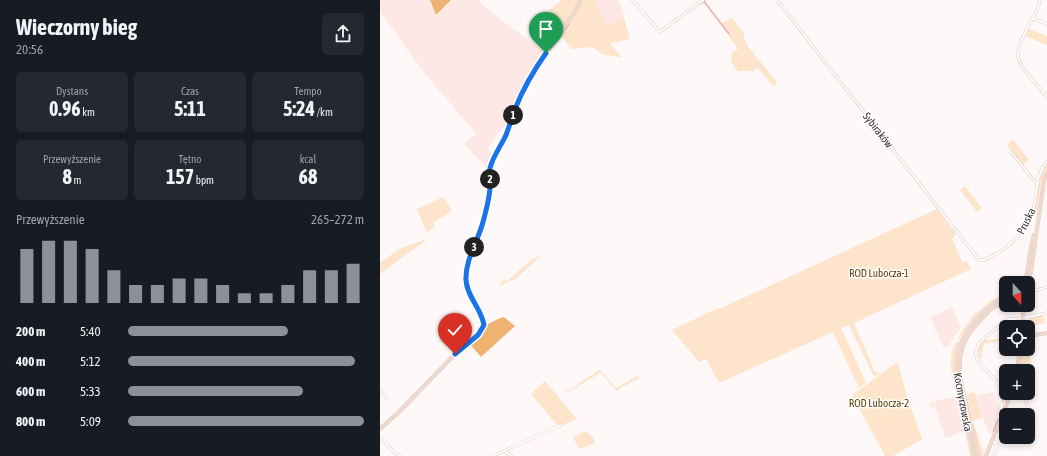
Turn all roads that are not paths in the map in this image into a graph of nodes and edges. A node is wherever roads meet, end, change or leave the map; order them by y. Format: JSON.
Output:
{"nodes":[{"id":1,"x":581,"y":0,"type":"edge"},
{"id":2,"x":632,"y":0,"type":"edge"},
{"id":3,"x":703,"y":0,"type":"edge"},
{"id":4,"x":777,"y":0,"type":"edge"},
{"id":5,"x":1040,"y":0,"type":"edge"},
{"id":6,"x":1032,"y":18,"type":"junction"},
{"id":7,"x":1047,"y":24,"type":"edge"},
{"id":8,"x":1047,"y":97,"type":"edge"},
{"id":9,"x":1011,"y":152,"type":"dead end"},
{"id":10,"x":1047,"y":161,"type":"edge"},
{"id":11,"x":1047,"y":173,"type":"edge"},
{"id":12,"x":1038,"y":184,"type":"junction"},
{"id":13,"x":1032,"y":215,"type":"junction"},
{"id":14,"x":1039,"y":216,"type":"junction"},
{"id":15,"x":1037,"y":227,"type":"junction"},
{"id":16,"x":980,"y":260,"type":"joint"},
{"id":17,"x":1027,"y":276,"type":"edge"},
{"id":18,"x":1030,"y":276,"type":"edge"},
{"id":19,"x":1047,"y":287,"type":"edge"},
{"id":20,"x":1035,"y":291,"type":"edge"},
{"id":21,"x":999,"y":301,"type":"edge"},
{"id":22,"x":999,"y":304,"type":"edge"},
{"id":23,"x":1023,"y":312,"type":"edge"},
{"id":24,"x":1028,"y":312,"type":"edge"},
{"id":25,"x":1047,"y":313,"type":"edge"},
{"id":26,"x":1029,"y":317,"type":"junction"},
{"id":27,"x":1024,"y":318,"type":"junction"},
{"id":28,"x":1047,"y":333,"type":"edge"},
{"id":29,"x":1035,"y":335,"type":"edge"},
{"id":30,"x":380,"y":390,"type":"edge"},
{"id":31,"x":386,"y":398,"type":"dead end"},
{"id":32,"x":1009,"y":400,"type":"edge"},
{"id":33,"x":1006,"y":406,"type":"joint"},
{"id":34,"x":999,"y":423,"type":"edge"},
{"id":35,"x":561,"y":425,"type":"dead end"},
{"id":36,"x":380,"y":429,"type":"edge"},
{"id":37,"x":380,"y":437,"type":"edge"},
{"id":38,"x":992,"y":441,"type":"junction"},
{"id":39,"x":504,"y":451,"type":"junction"},
{"id":40,"x":986,"y":455,"type":"edge"},
{"id":41,"x":400,"y":456,"type":"edge"},
{"id":42,"x":493,"y":456,"type":"edge"},
{"id":43,"x":511,"y":456,"type":"edge"},
{"id":44,"x":974,"y":456,"type":"edge"},
{"id":45,"x":978,"y":456,"type":"edge"},
{"id":46,"x":993,"y":456,"type":"edge"}],
"edges":[{"from":1,"to":36,"type":"street"},
{"from":2,"to":3,"type":"street"},
{"from":4,"to":16,"type":"street","name":"Sybiraków"},
{"from":5,"to":6,"type":"street"},
{"from":6,"to":7,"type":"street"},
{"from":6,"to":8,"type":"street"},
{"from":9,"to":12,"type":"street"},
{"from":10,"to":12,"type":"street","name":"Pruska"},
{"from":11,"to":14,"type":"street"},
{"from":12,"to":13,"type":"street","name":"Pruska"},
{"from":13,"to":14,"type":"street"},
{"from":13,"to":16,"type":"street","name":"Pruska"},
{"from":14,"to":15,"type":"street"},
{"from":15,"to":17,"type":"street"},
{"from":15,"to":18,"type":"street"},
{"from":19,"to":20,"type":"street"},
{"from":21,"to":44,"type":"street","name":"Kocmyrzowska"},
{"from":22,"to":45,"type":"street","name":"Kocmyrzowska"},
{"from":23,"to":27,"type":"street"},
{"from":24,"to":26,"type":"street"},
{"from":25,"to":26,"type":"street"},
{"from":26,"to":27,"type":"street"},
{"from":27,"to":33,"type":"street"},
{"from":28,"to":29,"type":"street"},
{"from":30,"to":31,"type":"street"},
{"from":32,"to":33,"type":"street"},
{"from":34,"to":38,"type":"street"},
{"from":35,"to":39,"type":"street"},
{"from":37,"to":41,"type":"street"},
{"from":38,"to":40,"type":"street"},
{"from":38,"to":46,"type":"street"},
{"from":39,"to":42,"type":"street"},
{"from":39,"to":43,"type":"street"}]}
